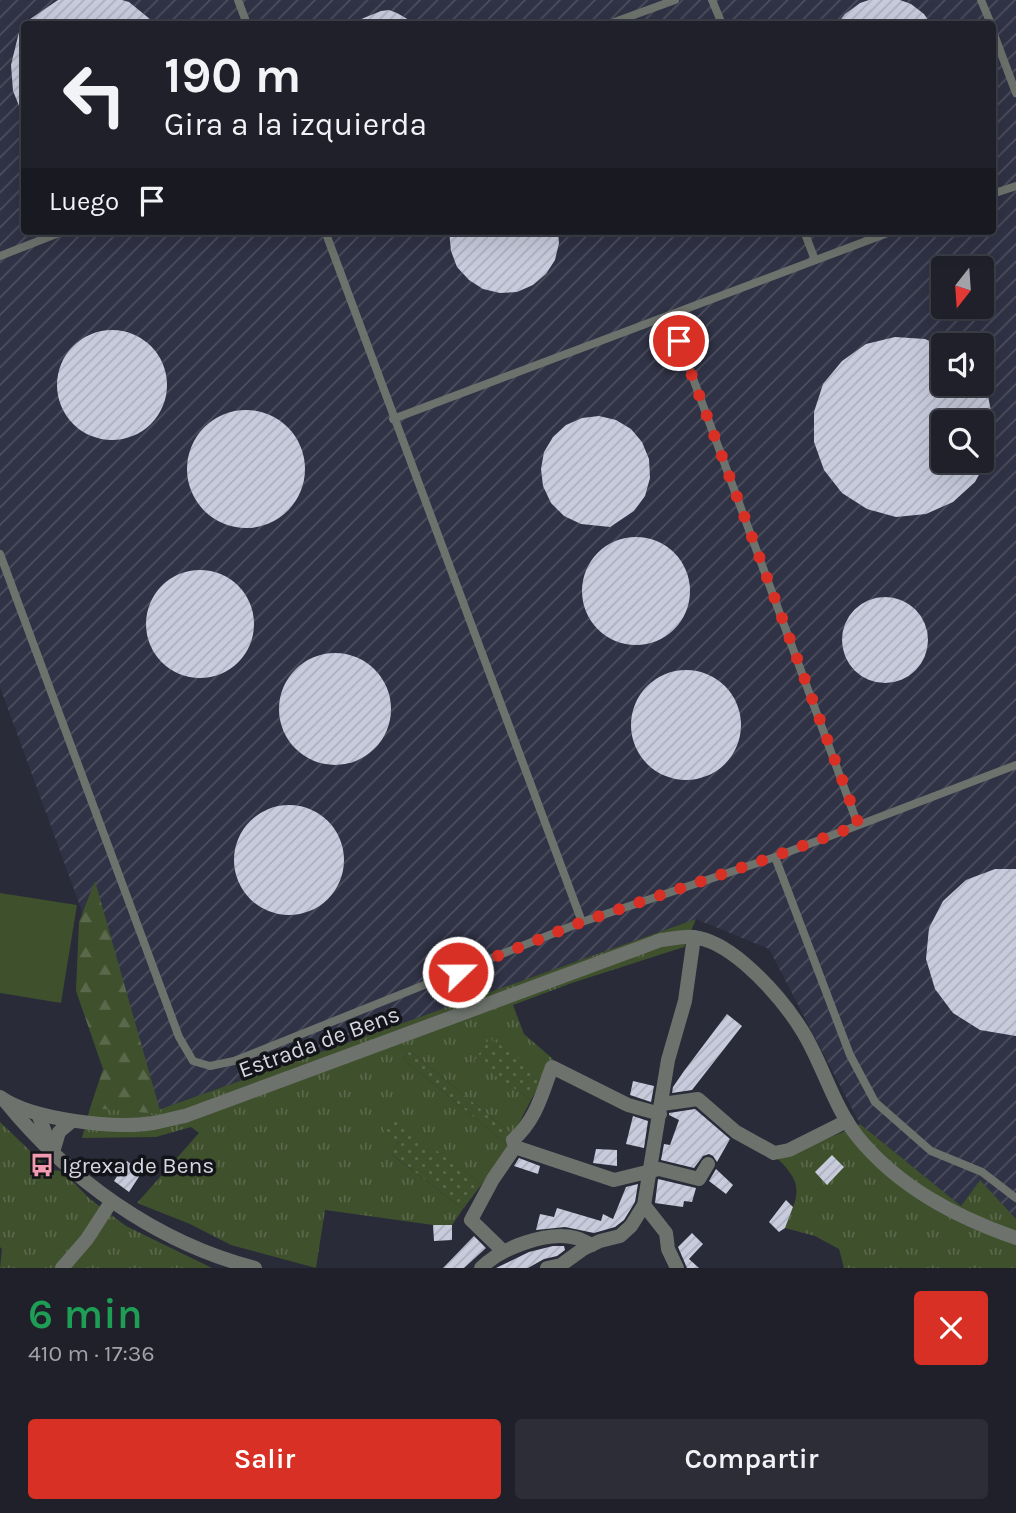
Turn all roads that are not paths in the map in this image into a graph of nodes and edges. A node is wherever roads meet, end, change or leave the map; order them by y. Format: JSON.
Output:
{"nodes":[{"id":1,"x":238,"y":0,"type":"edge"},
{"id":2,"x":676,"y":0,"type":"edge"},
{"id":3,"x":712,"y":0,"type":"edge"},
{"id":4,"x":981,"y":0,"type":"edge"},
{"id":5,"x":246,"y":21,"type":"edge"},
{"id":6,"x":617,"y":21,"type":"edge"},
{"id":7,"x":721,"y":21,"type":"edge"},
{"id":8,"x":989,"y":21,"type":"edge"},
{"id":9,"x":996,"y":40,"type":"edge"},
{"id":10,"x":1016,"y":93,"type":"edge"},
{"id":11,"x":1016,"y":186,"type":"edge"},
{"id":12,"x":996,"y":193,"type":"edge"},
{"id":13,"x":54,"y":235,"type":"edge"},
{"id":14,"x":326,"y":235,"type":"edge"},
{"id":15,"x":806,"y":235,"type":"edge"},
{"id":16,"x":882,"y":235,"type":"edge"},
{"id":17,"x":0,"y":256,"type":"edge"},
{"id":18,"x":815,"y":260,"type":"junction"},
{"id":19,"x":670,"y":316,"type":"junction"},
{"id":20,"x":393,"y":419,"type":"junction"},
{"id":21,"x":0,"y":554,"type":"edge"},
{"id":22,"x":1016,"y":765,"type":"edge"},
{"id":23,"x":859,"y":825,"type":"junction"},
{"id":24,"x":775,"y":856,"type":"junction"},
{"id":25,"x":582,"y":922,"type":"junction"},
{"id":26,"x":694,"y":937,"type":"junction"},
{"id":27,"x":2,"y":1099,"type":"edge"},
{"id":28,"x":661,"y":1109,"type":"junction"},
{"id":29,"x":38,"y":1114,"type":"junction"},
{"id":30,"x":72,"y":1121,"type":"junction"},
{"id":31,"x":847,"y":1121,"type":"junction"},
{"id":32,"x":31,"y":1133,"type":"junction"},
{"id":33,"x":515,"y":1147,"type":"junction"},
{"id":34,"x":53,"y":1152,"type":"junction"},
{"id":35,"x":708,"y":1164,"type":"dead end"},
{"id":36,"x":649,"y":1172,"type":"junction"},
{"id":37,"x":1016,"y":1198,"type":"edge"},
{"id":38,"x":111,"y":1202,"type":"junction"},
{"id":39,"x":644,"y":1205,"type":"junction"},
{"id":40,"x":1016,"y":1238,"type":"edge"},
{"id":41,"x":592,"y":1245,"type":"junction"},
{"id":42,"x":503,"y":1251,"type":"junction"},
{"id":43,"x":558,"y":1267,"type":"edge"},
{"id":44,"x":62,"y":1268,"type":"edge"},
{"id":45,"x":255,"y":1268,"type":"edge"},
{"id":46,"x":481,"y":1268,"type":"edge"},
{"id":47,"x":677,"y":1268,"type":"edge"}],
"edges":[{"from":1,"to":5,"type":"lane"},
{"from":2,"to":6,"type":"lane"},
{"from":3,"to":7,"type":"lane"},
{"from":4,"to":8,"type":"lane"},
{"from":9,"to":10,"type":"lane"},
{"from":11,"to":12,"type":"lane"},
{"from":13,"to":17,"type":"lane"},
{"from":14,"to":20,"type":"lane"},
{"from":15,"to":18,"type":"lane"},
{"from":16,"to":18,"type":"lane"},
{"from":18,"to":19,"type":"lane"},
{"from":19,"to":20,"type":"lane"},
{"from":19,"to":23,"type":"lane"},
{"from":20,"to":25,"type":"lane"},
{"from":21,"to":25,"type":"lane"},
{"from":22,"to":23,"type":"lane"},
{"from":23,"to":24,"type":"lane"},
{"from":24,"to":25,"type":"lane"},
{"from":24,"to":37,"type":"lane"},
{"from":26,"to":28,"type":"street"},
{"from":26,"to":30,"type":"street","name":"Estrada de Bens"},
{"from":26,"to":31,"type":"street","name":"Estrada de Bens"},
{"from":27,"to":29,"type":"street","name":"Estrada de Bens"},
{"from":27,"to":32,"type":"street"},
{"from":28,"to":31,"type":"street"},
{"from":28,"to":33,"type":"street"},
{"from":28,"to":36,"type":"street"},
{"from":29,"to":30,"type":"street","name":"Estrada de Bens"},
{"from":29,"to":32,"type":"street"},
{"from":29,"to":34,"type":"street"},
{"from":30,"to":34,"type":"street"},
{"from":31,"to":40,"type":"street","name":"Estrada de Bens"},
{"from":32,"to":34,"type":"street"},
{"from":33,"to":36,"type":"street"},
{"from":33,"to":42,"type":"street"},
{"from":34,"to":38,"type":"street"},
{"from":35,"to":36,"type":"street"},
{"from":36,"to":39,"type":"street"},
{"from":38,"to":44,"type":"street"},
{"from":38,"to":45,"type":"street"},
{"from":39,"to":41,"type":"street"},
{"from":39,"to":47,"type":"street"},
{"from":41,"to":42,"type":"street"},
{"from":41,"to":43,"type":"street"},
{"from":42,"to":46,"type":"street"}]}
